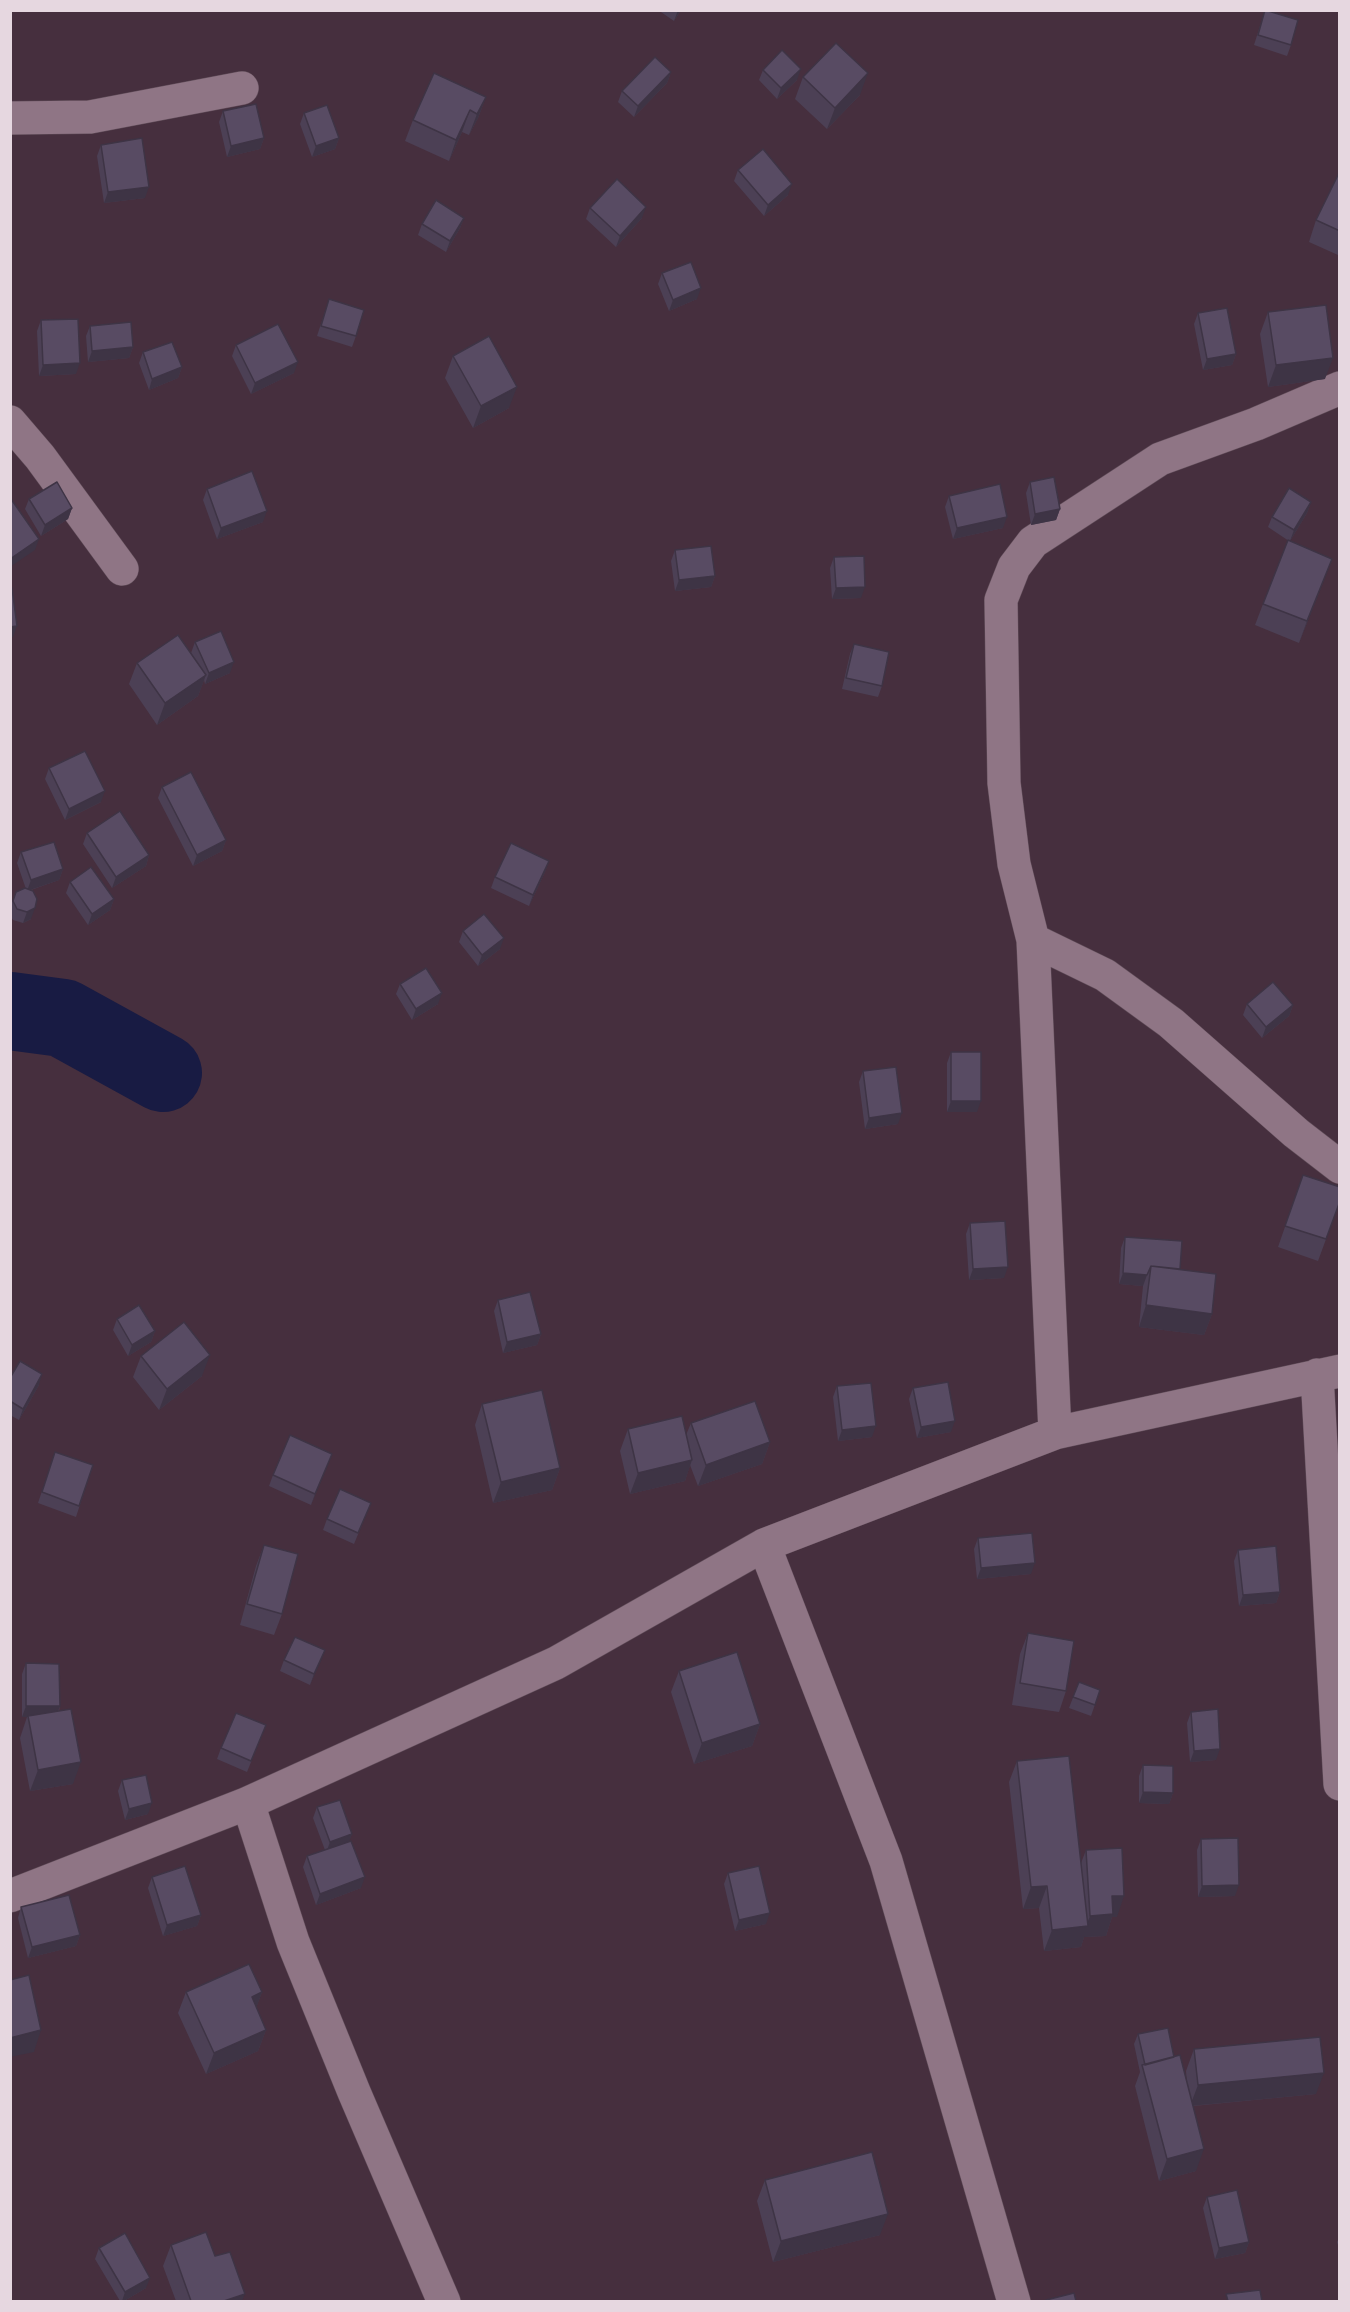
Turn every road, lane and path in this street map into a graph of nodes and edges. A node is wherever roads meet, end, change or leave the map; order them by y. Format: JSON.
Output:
{"nodes":[{"id":1,"x":242,"y":88,"type":"dead end"},
{"id":2,"x":10,"y":118,"type":"edge"},
{"id":3,"x":1340,"y":388,"type":"edge"},
{"id":4,"x":10,"y":422,"type":"edge"},
{"id":5,"x":122,"y":569,"type":"dead end"},
{"id":6,"x":1033,"y":940,"type":"junction"},
{"id":7,"x":1340,"y":1167,"type":"edge"},
{"id":8,"x":1328,"y":1373,"type":"edge"},
{"id":9,"x":1055,"y":1433,"type":"junction"},
{"id":10,"x":764,"y":1545,"type":"junction"},
{"id":11,"x":1340,"y":1784,"type":"edge"},
{"id":12,"x":248,"y":1803,"type":"junction"},
{"id":13,"x":10,"y":1896,"type":"edge"},
{"id":14,"x":444,"y":2301,"type":"edge"},
{"id":15,"x":1014,"y":2301,"type":"edge"}],
"edges":[{"from":1,"to":2,"type":"street"},
{"from":3,"to":6,"type":"street"},
{"from":4,"to":5,"type":"street"},
{"from":6,"to":7,"type":"street"},
{"from":6,"to":9,"type":"street"},
{"from":8,"to":9,"type":"street"},
{"from":8,"to":11,"type":"street"},
{"from":9,"to":10,"type":"street"},
{"from":10,"to":12,"type":"street"},
{"from":10,"to":15,"type":"street"},
{"from":12,"to":13,"type":"street"},
{"from":12,"to":14,"type":"street"}]}
